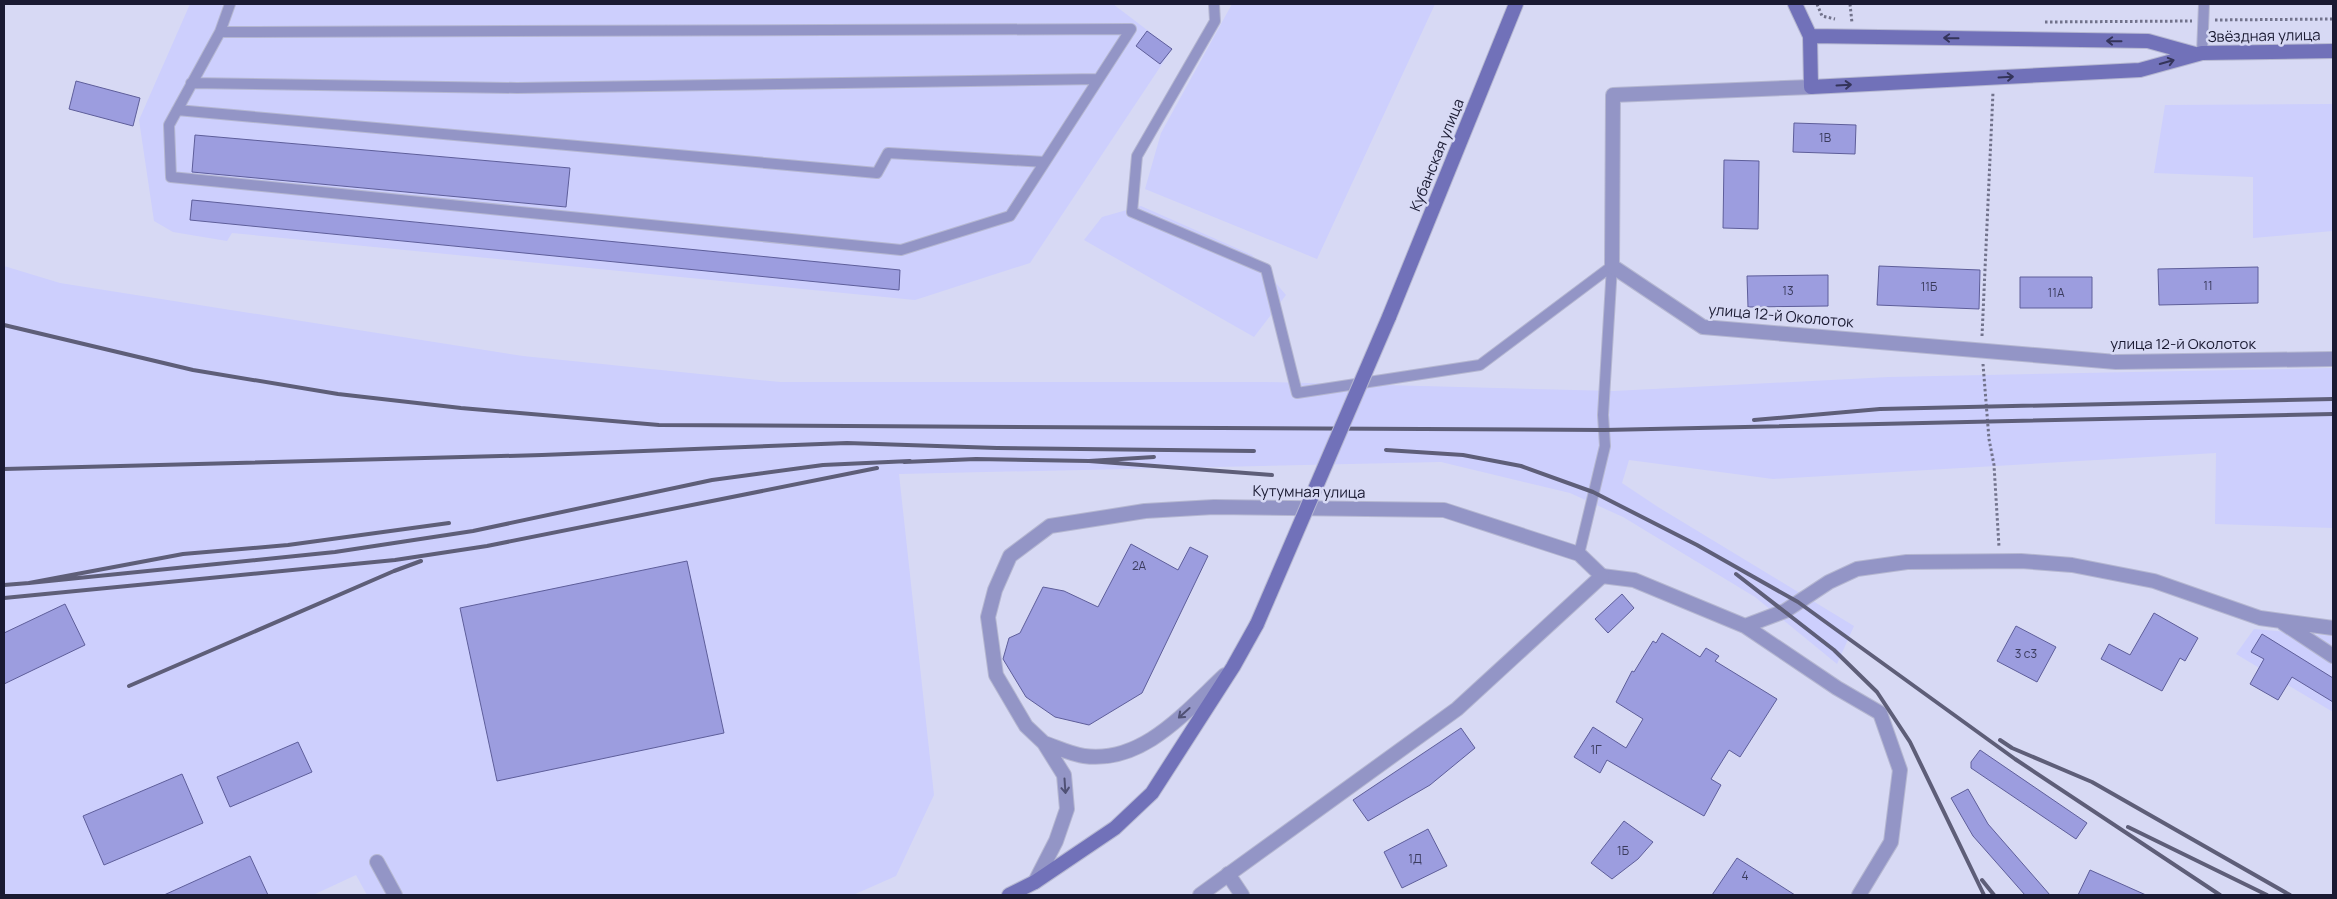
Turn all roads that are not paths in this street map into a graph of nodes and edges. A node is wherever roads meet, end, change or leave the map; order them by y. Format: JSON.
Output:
{"nodes":[{"id":1,"x":230,"y":4,"type":"edge"},
{"id":2,"x":1214,"y":4,"type":"edge"},
{"id":3,"x":1516,"y":4,"type":"edge"},
{"id":4,"x":1794,"y":4,"type":"edge"},
{"id":5,"x":2204,"y":4,"type":"edge"},
{"id":6,"x":220,"y":32,"type":"junction"},
{"id":7,"x":1810,"y":36,"type":"junction"},
{"id":8,"x":2333,"y":51,"type":"edge"},
{"id":9,"x":2199,"y":54,"type":"junction"},
{"id":10,"x":1098,"y":79,"type":"junction"},
{"id":11,"x":192,"y":83,"type":"junction"},
{"id":12,"x":1811,"y":87,"type":"junction"},
{"id":13,"x":177,"y":110,"type":"junction"},
{"id":14,"x":1045,"y":162,"type":"junction"},
{"id":15,"x":1612,"y":266,"type":"junction"},
{"id":16,"x":2333,"y":358,"type":"edge"},
{"id":17,"x":1579,"y":554,"type":"junction"},
{"id":18,"x":1602,"y":576,"type":"junction"},
{"id":19,"x":2280,"y":621,"type":"junction"},
{"id":20,"x":1746,"y":626,"type":"junction"},
{"id":21,"x":2333,"y":628,"type":"edge"},
{"id":22,"x":2333,"y":656,"type":"edge"},
{"id":23,"x":1233,"y":667,"type":"junction"},
{"id":24,"x":1044,"y":743,"type":"junction"},
{"id":25,"x":376,"y":862,"type":"dead end"},
{"id":26,"x":1228,"y":874,"type":"junction"},
{"id":27,"x":1035,"y":882,"type":"junction"},
{"id":28,"x":395,"y":895,"type":"edge"},
{"id":29,"x":1009,"y":895,"type":"edge"},
{"id":30,"x":1200,"y":895,"type":"edge"},
{"id":31,"x":1242,"y":895,"type":"edge"},
{"id":32,"x":1858,"y":895,"type":"edge"}],
"edges":[{"from":1,"to":6,"type":"lane"},
{"from":2,"to":15,"type":"lane"},
{"from":3,"to":23,"type":"main road","name":"Кубанская улица","bridge":true},
{"from":4,"to":7,"type":"main road"},
{"from":5,"to":9,"type":"lane"},
{"from":6,"to":10,"type":"lane"},
{"from":6,"to":11,"type":"lane"},
{"from":9,"to":7,"type":"main road","one_way":true},
{"from":7,"to":12,"type":"main road"},
{"from":8,"to":9,"type":"main road","name":"Звёздная улица"},
{"from":12,"to":9,"type":"main road","one_way":true},
{"from":10,"to":11,"type":"lane"},
{"from":10,"to":14,"type":"lane"},
{"from":11,"to":13,"type":"lane"},
{"from":12,"to":15,"type":"street"},
{"from":13,"to":14,"type":"lane"},
{"from":13,"to":14,"type":"lane"},
{"from":15,"to":16,"type":"street","name":"улица 12-й Околоток"},
{"from":15,"to":17,"type":"lane"},
{"from":17,"to":18,"type":"street","name":"Кутумная улица"},
{"from":17,"to":24,"type":"street","name":"Кутумная улица"},
{"from":18,"to":20,"type":"street"},
{"from":18,"to":26,"type":"street"},
{"from":19,"to":20,"type":"street"},
{"from":19,"to":21,"type":"street"},
{"from":19,"to":22,"type":"street"},
{"from":20,"to":32,"type":"street"},
{"from":23,"to":24,"type":"street","one_way":true},
{"from":23,"to":27,"type":"main road","name":"Кубанская улица"},
{"from":24,"to":27,"type":"street","one_way":true},
{"from":25,"to":28,"type":"street"},
{"from":26,"to":30,"type":"street"},
{"from":26,"to":31,"type":"street"},
{"from":27,"to":29,"type":"main road","name":"Кубанская улица"}]}
